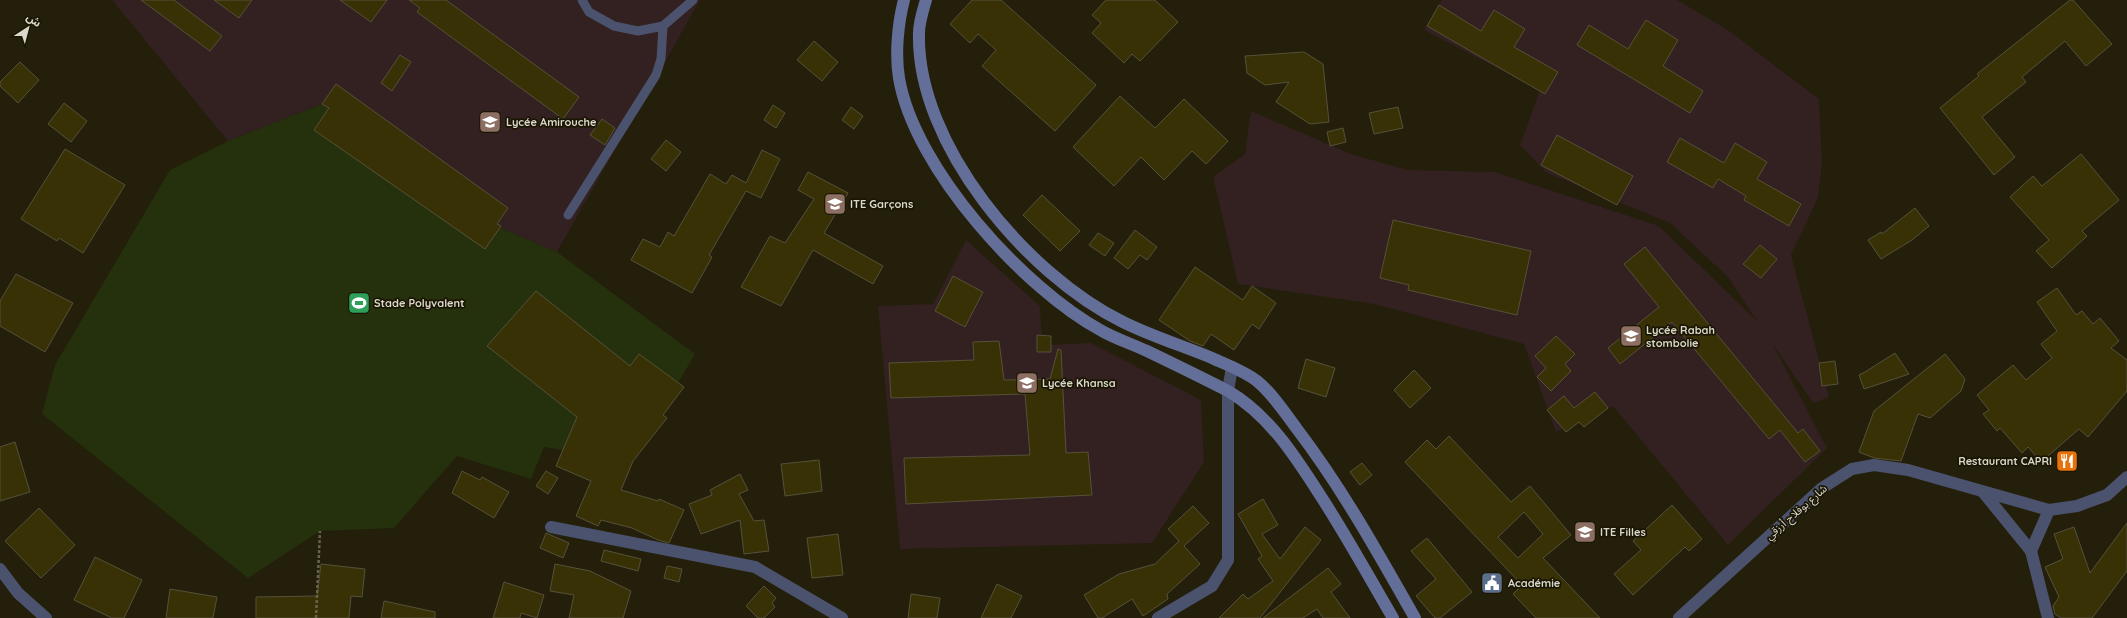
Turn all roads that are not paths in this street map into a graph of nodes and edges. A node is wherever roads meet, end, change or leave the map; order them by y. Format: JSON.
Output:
{"nodes":[{"id":1,"x":582,"y":0,"type":"edge"},
{"id":2,"x":693,"y":0,"type":"edge"},
{"id":3,"x":904,"y":0,"type":"edge"},
{"id":4,"x":926,"y":0,"type":"edge"},
{"id":5,"x":663,"y":26,"type":"junction"},
{"id":6,"x":568,"y":215,"type":"dead end"},
{"id":7,"x":1232,"y":367,"type":"junction"},
{"id":8,"x":1228,"y":391,"type":"junction"},
{"id":9,"x":2127,"y":477,"type":"edge"},
{"id":10,"x":1983,"y":492,"type":"junction"},
{"id":11,"x":2049,"y":510,"type":"junction"},
{"id":12,"x":551,"y":527,"type":"dead end"},
{"id":13,"x":2031,"y":552,"type":"junction"},
{"id":14,"x":0,"y":568,"type":"edge"},
{"id":15,"x":46,"y":618,"type":"edge"},
{"id":16,"x":842,"y":618,"type":"edge"},
{"id":17,"x":1158,"y":618,"type":"edge"},
{"id":18,"x":1393,"y":618,"type":"edge"},
{"id":19,"x":1414,"y":618,"type":"edge"},
{"id":20,"x":1679,"y":618,"type":"edge"},
{"id":21,"x":2048,"y":618,"type":"edge"}],
"edges":[{"from":1,"to":5,"type":"lane"},
{"from":2,"to":5,"type":"lane"},
{"from":3,"to":8,"type":"main road"},
{"from":4,"to":7,"type":"main road"},
{"from":5,"to":6,"type":"lane"},
{"from":7,"to":8,"type":"street"},
{"from":7,"to":19,"type":"main road"},
{"from":8,"to":17,"type":"street"},
{"from":8,"to":18,"type":"main road"},
{"from":9,"to":11,"type":"street"},
{"from":10,"to":11,"type":"street","name":"شارع بوفلاح أرزقي"},
{"from":10,"to":13,"type":"street"},
{"from":10,"to":20,"type":"street","name":"شارع بوفلاح أرزقي"},
{"from":11,"to":13,"type":"street"},
{"from":12,"to":16,"type":"street"},
{"from":13,"to":21,"type":"street"},
{"from":14,"to":15,"type":"street"}]}
